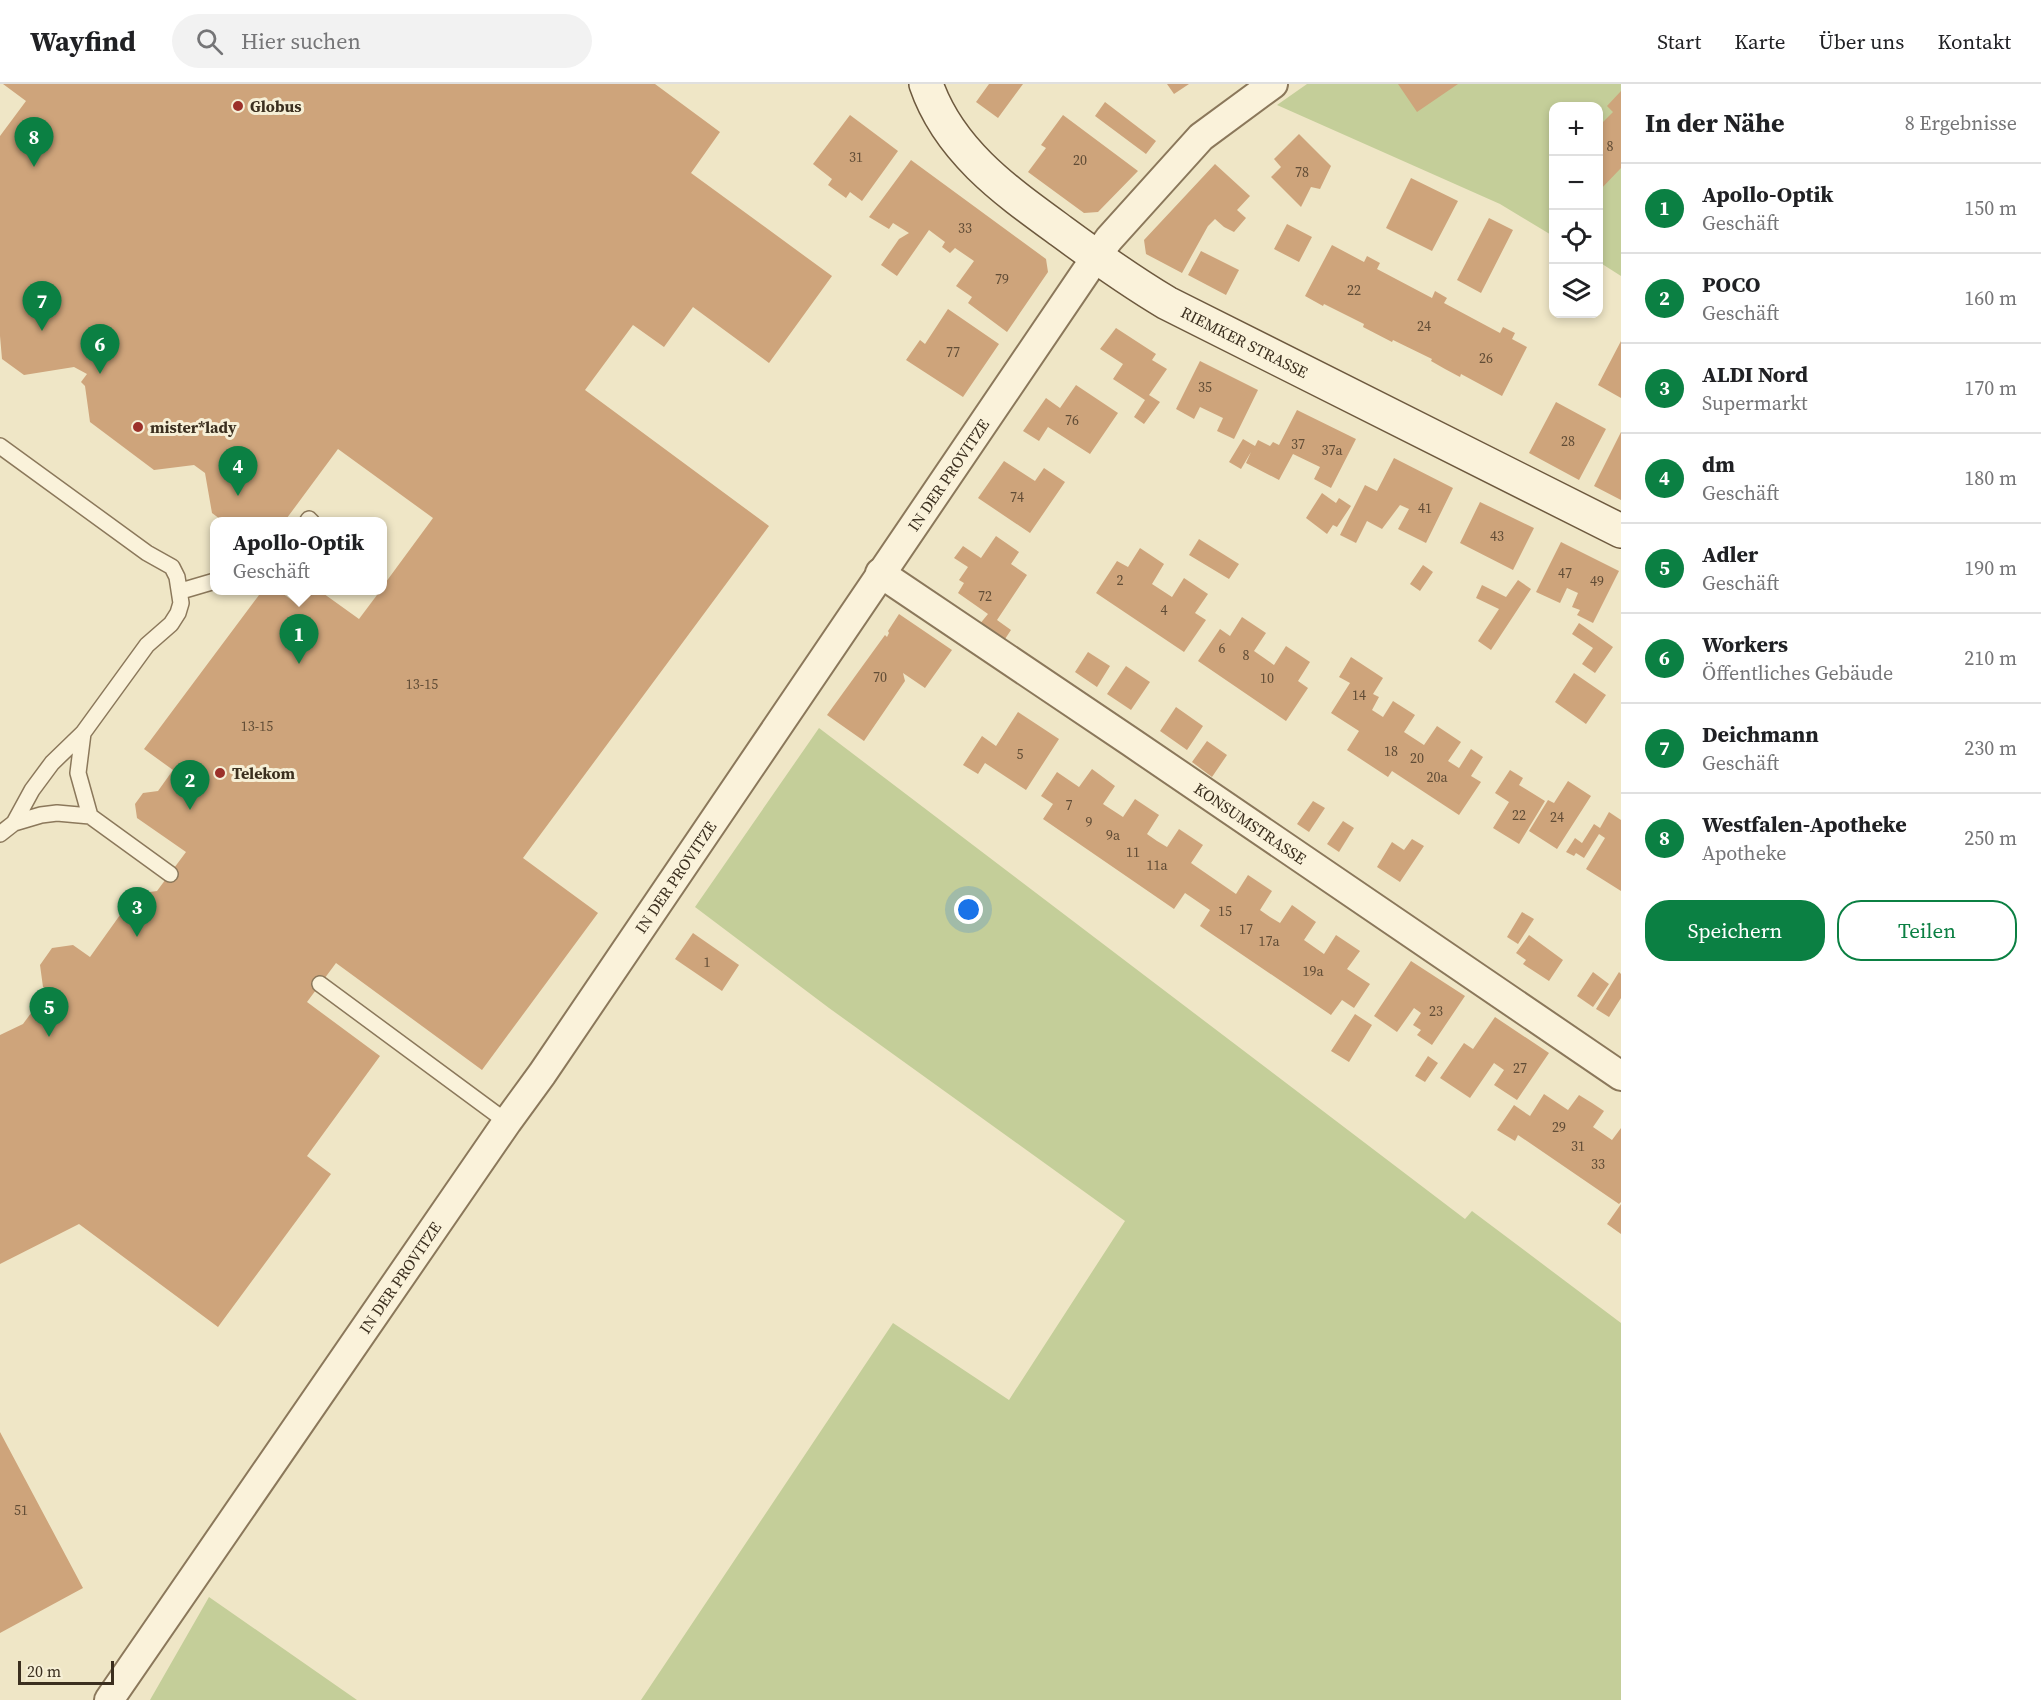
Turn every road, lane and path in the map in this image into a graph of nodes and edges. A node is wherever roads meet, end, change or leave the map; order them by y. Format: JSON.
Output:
{"nodes":[{"id":1,"x":926,"y":84,"type":"edge"},
{"id":2,"x":1273,"y":84,"type":"edge"},
{"id":3,"x":1096,"y":257,"type":"junction"},
{"id":4,"x":0,"y":446,"type":"edge"},
{"id":5,"x":1621,"y":531,"type":"edge"},
{"id":6,"x":880,"y":573,"type":"junction"},
{"id":7,"x":210,"y":582,"type":"edge"},
{"id":8,"x":181,"y":591,"type":"junction"},
{"id":9,"x":83,"y":733,"type":"junction"},
{"id":10,"x":90,"y":816,"type":"junction"},
{"id":11,"x":14,"y":824,"type":"junction"},
{"id":12,"x":0,"y":834,"type":"edge"},
{"id":13,"x":170,"y":874,"type":"dead end"},
{"id":14,"x":320,"y":984,"type":"dead end"},
{"id":15,"x":1621,"y":1076,"type":"edge"},
{"id":16,"x":507,"y":1122,"type":"junction"},
{"id":17,"x":109,"y":1700,"type":"edge"}],
"edges":[{"from":1,"to":3,"type":"street","name":"RIEMKER STRASSE"},
{"from":2,"to":3,"type":"street","name":"IN DER PROVITZE"},
{"from":3,"to":5,"type":"street","name":"RIEMKER STRASSE"},
{"from":3,"to":6,"type":"street","name":"IN DER PROVITZE"},
{"from":4,"to":8,"type":"lane"},
{"from":6,"to":15,"type":"street","name":"KONSUMSTRASSE"},
{"from":6,"to":16,"type":"street","name":"IN DER PROVITZE"},
{"from":7,"to":8,"type":"lane"},
{"from":8,"to":9,"type":"lane"},
{"from":9,"to":10,"type":"lane"},
{"from":9,"to":11,"type":"lane"},
{"from":10,"to":11,"type":"lane"},
{"from":10,"to":13,"type":"lane"},
{"from":11,"to":12,"type":"lane"},
{"from":14,"to":16,"type":"lane"},
{"from":16,"to":17,"type":"street","name":"IN DER PROVITZE"}]}
